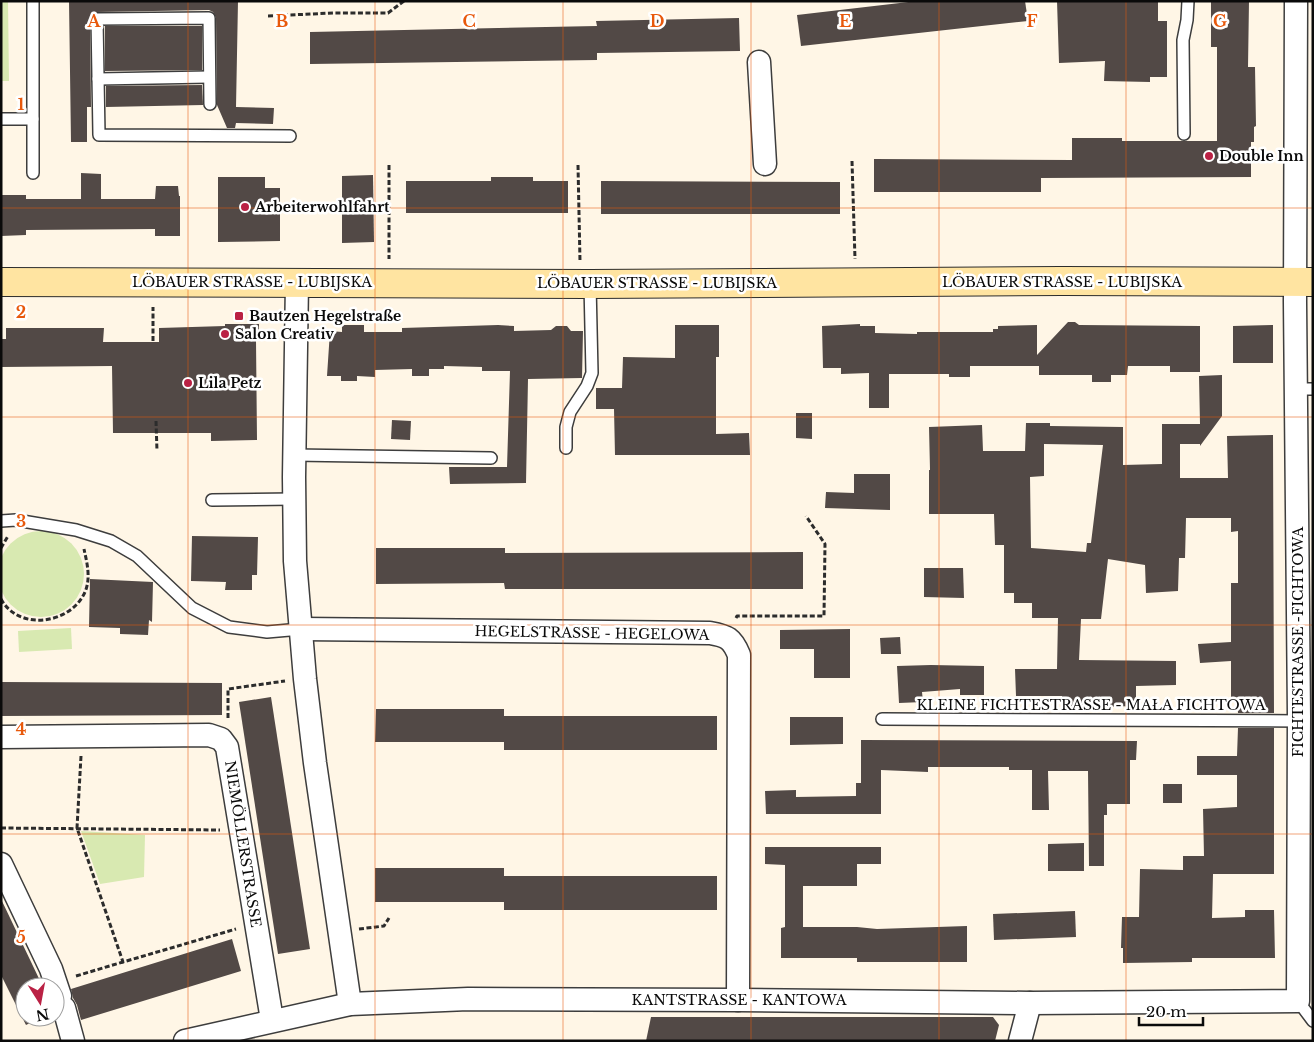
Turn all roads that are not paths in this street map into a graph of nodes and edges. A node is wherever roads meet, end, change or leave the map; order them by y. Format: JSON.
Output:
{"nodes":[{"id":1,"x":33,"y":1,"type":"edge"},
{"id":2,"x":1188,"y":1,"type":"edge"},
{"id":3,"x":1296,"y":1,"type":"edge"},
{"id":4,"x":759,"y":62,"type":"dead end"},
{"id":5,"x":209,"y":77,"type":"junction"},
{"id":6,"x":98,"y":79,"type":"junction"},
{"id":7,"x":210,"y":104,"type":"dead end"},
{"id":8,"x":1,"y":119,"type":"edge"},
{"id":9,"x":33,"y":119,"type":"junction"},
{"id":10,"x":1184,"y":134,"type":"dead end"},
{"id":11,"x":290,"y":136,"type":"dead end"},
{"id":12,"x":765,"y":164,"type":"dead end"},
{"id":13,"x":34,"y":173,"type":"dead end"},
{"id":14,"x":1,"y":282,"type":"edge"},
{"id":15,"x":297,"y":282,"type":"junction"},
{"id":16,"x":1304,"y":282,"type":"edge"},
{"id":17,"x":585,"y":284,"type":"junction"},
{"id":18,"x":1304,"y":389,"type":"edge"},
{"id":19,"x":566,"y":448,"type":"dead end"},
{"id":20,"x":294,"y":455,"type":"junction"},
{"id":21,"x":491,"y":458,"type":"dead end"},
{"id":22,"x":212,"y":500,"type":"dead end"},
{"id":23,"x":294,"y":500,"type":"junction"},
{"id":24,"x":1,"y":521,"type":"edge"},
{"id":25,"x":301,"y":629,"type":"junction"},
{"id":26,"x":1303,"y":718,"type":"edge"},
{"id":27,"x":882,"y":719,"type":"dead end"},
{"id":28,"x":1,"y":737,"type":"edge"},
{"id":29,"x":1,"y":864,"type":"edge"},
{"id":30,"x":738,"y":1000,"type":"junction"},
{"id":31,"x":1298,"y":1002,"type":"junction"},
{"id":32,"x":1030,"y":1003,"type":"junction"},
{"id":33,"x":350,"y":1004,"type":"junction"},
{"id":34,"x":272,"y":1020,"type":"junction"},
{"id":35,"x":1313,"y":1021,"type":"edge"},
{"id":36,"x":73,"y":1041,"type":"edge"},
{"id":37,"x":184,"y":1041,"type":"edge"},
{"id":38,"x":1020,"y":1041,"type":"edge"}],
"edges":[{"from":1,"to":9,"type":"lane"},
{"from":2,"to":10,"type":"lane"},
{"from":3,"to":16,"type":"street","name":"FICHTESTRASSE -FICHTOWA"},
{"from":4,"to":12,"type":"street"},
{"from":5,"to":6,"type":"lane"},
{"from":5,"to":6,"type":"lane"},
{"from":5,"to":7,"type":"lane"},
{"from":6,"to":11,"type":"lane"},
{"from":8,"to":9,"type":"lane"},
{"from":9,"to":13,"type":"lane"},
{"from":14,"to":15,"type":"main road","name":"LÖBAUER STRASSE - LUBIJSKA"},
{"from":15,"to":17,"type":"main road","name":"LÖBAUER STRASSE - LUBIJSKA"},
{"from":15,"to":20,"type":"street"},
{"from":16,"to":17,"type":"main road","name":"LÖBAUER STRASSE - LUBIJSKA"},
{"from":16,"to":18,"type":"street","name":"FICHTESTRASSE -FICHTOWA"},
{"from":17,"to":19,"type":"lane"},
{"from":18,"to":26,"type":"street","name":"FICHTESTRASSE -FICHTOWA"},
{"from":20,"to":21,"type":"lane"},
{"from":20,"to":23,"type":"street"},
{"from":22,"to":23,"type":"lane"},
{"from":23,"to":25,"type":"street"},
{"from":24,"to":25,"type":"lane"},
{"from":25,"to":30,"type":"street","name":"HEGELSTRASSE - HEGELOWA"},
{"from":25,"to":33,"type":"street"},
{"from":26,"to":27,"type":"lane","name":"KLEINE FICHTESTRASSE - MAŁA FICHTOWA"},
{"from":26,"to":31,"type":"street","name":"FICHTESTRASSE -FICHTOWA"},
{"from":28,"to":34,"type":"street","name":"NIEMÖLLERSTRASSE"},
{"from":29,"to":36,"type":"street"},
{"from":30,"to":32,"type":"street","name":"KANTSTRASSE - KANTOWA"},
{"from":30,"to":33,"type":"street","name":"KANTSTRASSE - KANTOWA"},
{"from":31,"to":32,"type":"street","name":"KANTSTRASSE - KANTOWA"},
{"from":31,"to":35,"type":"lane"},
{"from":32,"to":38,"type":"street"},
{"from":33,"to":34,"type":"street","name":"KANTSTRASSE - KANTOWA"},
{"from":34,"to":37,"type":"street","name":"KANTSTRASSE - KANTOWA"}]}
